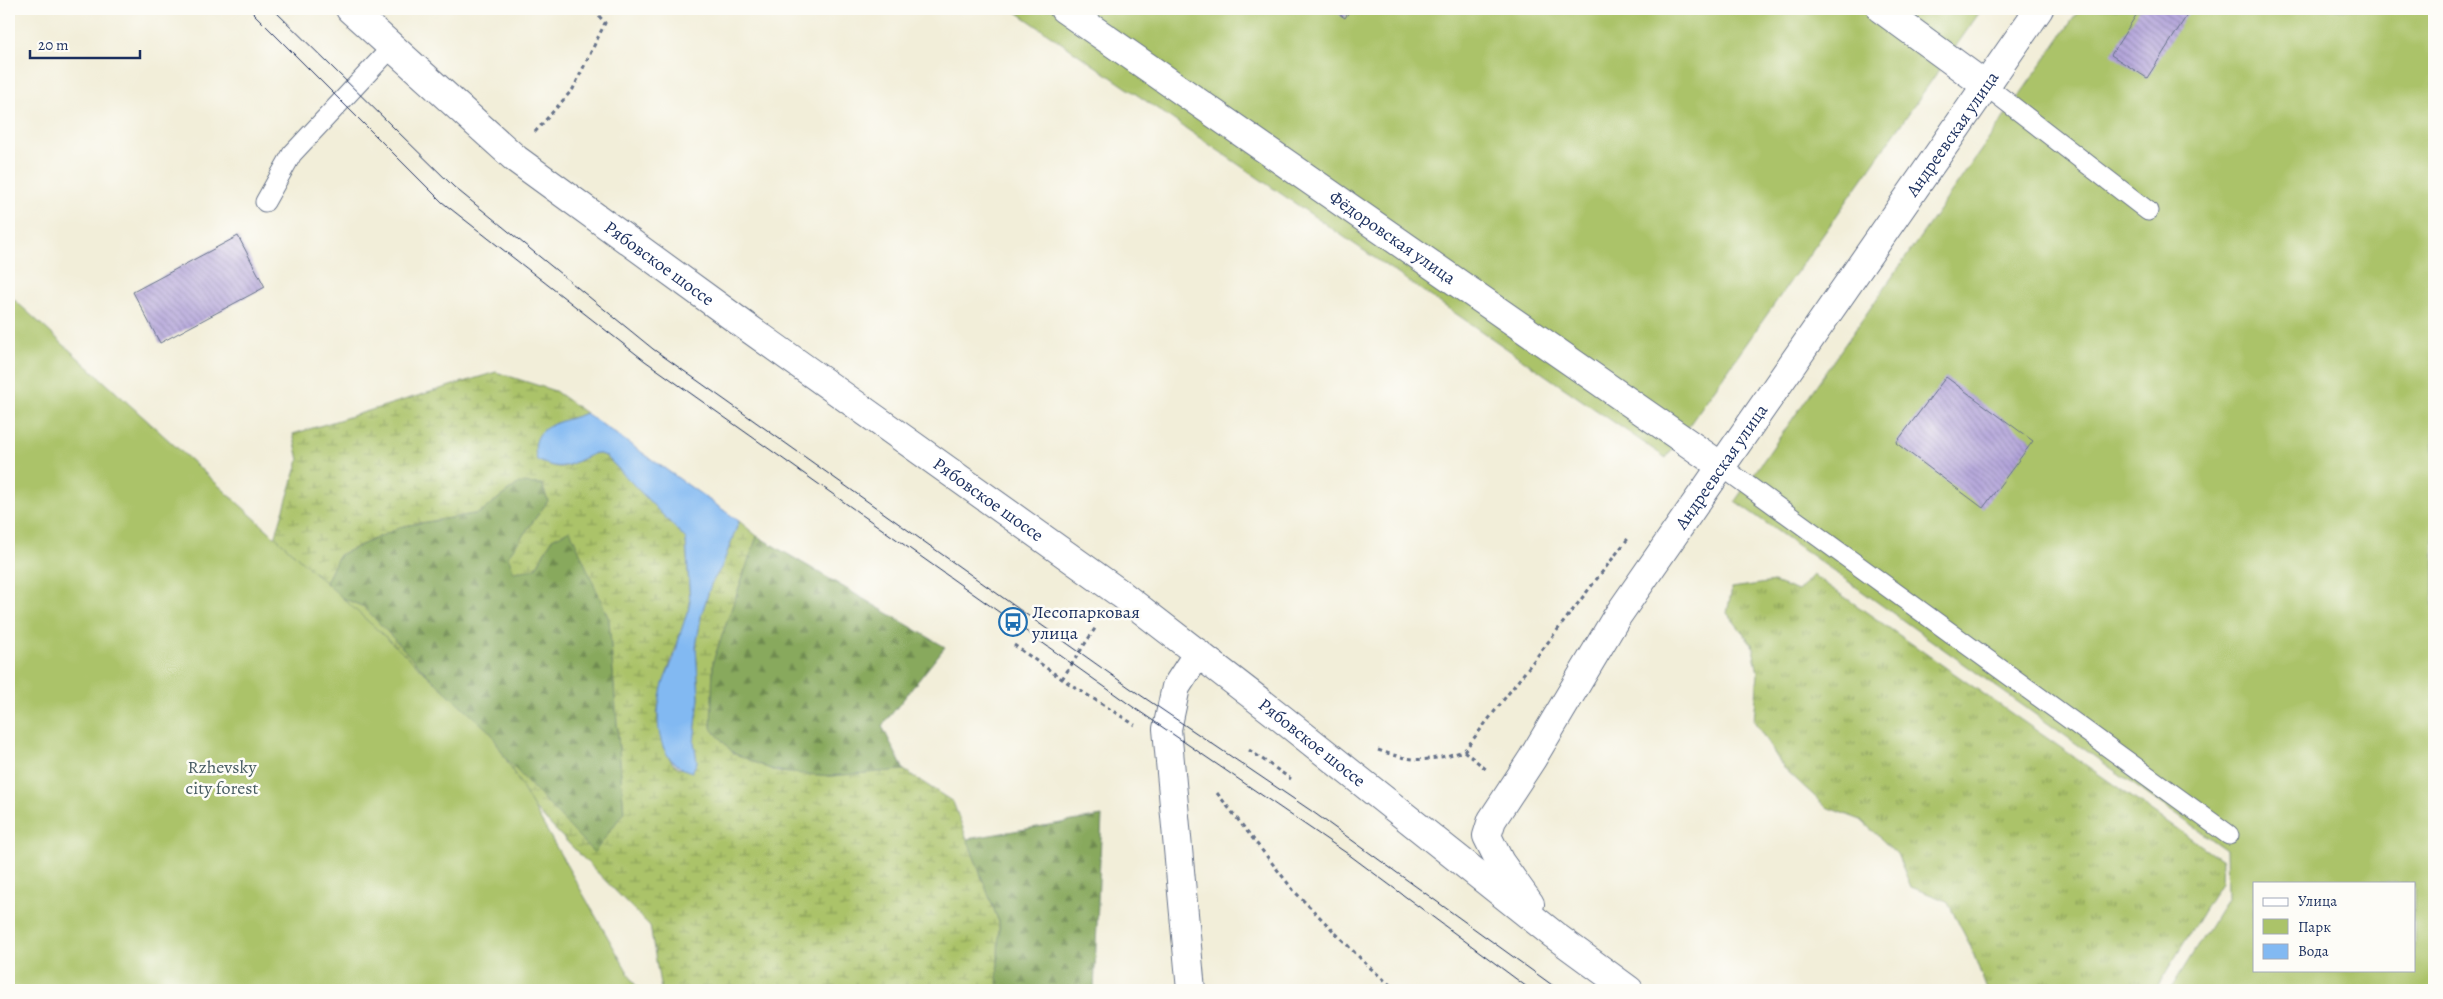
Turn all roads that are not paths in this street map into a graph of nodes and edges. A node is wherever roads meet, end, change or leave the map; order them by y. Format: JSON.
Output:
{"nodes":[{"id":1,"x":350,"y":9,"type":"edge"},
{"id":2,"x":1064,"y":9,"type":"edge"},
{"id":3,"x":1881,"y":9,"type":"edge"},
{"id":4,"x":2039,"y":9,"type":"edge"},
{"id":5,"x":392,"y":47,"type":"junction"},
{"id":6,"x":1985,"y":85,"type":"junction"},
{"id":7,"x":266,"y":202,"type":"dead end"},
{"id":8,"x":2148,"y":211,"type":"dead end"},
{"id":9,"x":1720,"y":466,"type":"junction"},
{"id":10,"x":1198,"y":653,"type":"junction"},
{"id":11,"x":2229,"y":835,"type":"dead end"},
{"id":12,"x":1554,"y":935,"type":"junction"},
{"id":13,"x":1190,"y":990,"type":"edge"},
{"id":14,"x":1629,"y":990,"type":"edge"}],
"edges":[{"from":1,"to":5,"type":"street","name":"Рябовское шоссе"},
{"from":2,"to":9,"type":"street","name":"Фёдоровская улица"},
{"from":3,"to":6,"type":"street"},
{"from":4,"to":6,"type":"street","name":"Андреевская улица"},
{"from":5,"to":7,"type":"lane"},
{"from":5,"to":10,"type":"street","name":"Рябовское шоссе"},
{"from":6,"to":8,"type":"lane"},
{"from":6,"to":9,"type":"street","name":"Андреевская улица"},
{"from":9,"to":11,"type":"lane"},
{"from":9,"to":12,"type":"street","name":"Андреевская улица"},
{"from":10,"to":12,"type":"street","name":"Рябовское шоссе"},
{"from":10,"to":13,"type":"street"},
{"from":12,"to":14,"type":"street","name":"Рябовское шоссе"}]}
